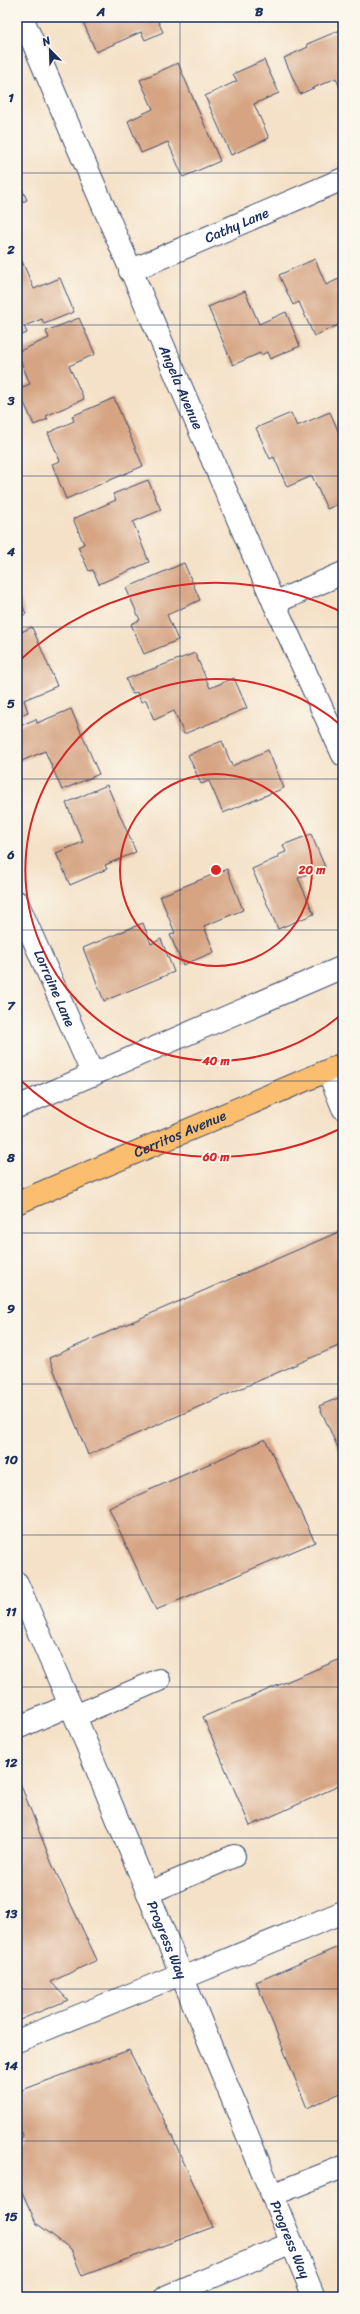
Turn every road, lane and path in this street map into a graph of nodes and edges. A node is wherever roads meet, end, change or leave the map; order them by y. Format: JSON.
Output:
{"nodes":[{"id":1,"x":22,"y":17,"type":"edge"},
{"id":2,"x":343,"y":179,"type":"edge"},
{"id":3,"x":130,"y":271,"type":"junction"},
{"id":4,"x":343,"y":572,"type":"edge"},
{"id":5,"x":274,"y":603,"type":"junction"},
{"id":6,"x":343,"y":755,"type":"edge"},
{"id":7,"x":17,"y":902,"type":"edge"},
{"id":8,"x":343,"y":967,"type":"edge"},
{"id":9,"x":336,"y":1068,"type":"edge"},
{"id":10,"x":93,"y":1075,"type":"junction"},
{"id":11,"x":17,"y":1107,"type":"edge"},
{"id":12,"x":343,"y":1108,"type":"edge"},
{"id":13,"x":17,"y":1203,"type":"edge"},
{"id":14,"x":17,"y":1584,"type":"edge"},
{"id":15,"x":159,"y":1680,"type":"dead end"},
{"id":16,"x":73,"y":1711,"type":"junction"},
{"id":17,"x":17,"y":1728,"type":"edge"},
{"id":18,"x":234,"y":1856,"type":"dead end"},
{"id":19,"x":148,"y":1893,"type":"junction"},
{"id":20,"x":343,"y":1912,"type":"edge"},
{"id":21,"x":182,"y":1976,"type":"junction"},
{"id":22,"x":17,"y":2041,"type":"edge"},
{"id":23,"x":343,"y":2166,"type":"edge"},
{"id":24,"x":272,"y":2195,"type":"junction"},
{"id":25,"x":292,"y":2243,"type":"junction"},
{"id":26,"x":165,"y":2297,"type":"edge"},
{"id":27,"x":314,"y":2297,"type":"edge"}],
"edges":[{"from":1,"to":3,"type":"street","name":"Angela Avenue"},
{"from":2,"to":3,"type":"street","name":"Cathy Lane"},
{"from":3,"to":5,"type":"street","name":"Angela Avenue"},
{"from":4,"to":5,"type":"street"},
{"from":5,"to":6,"type":"street","name":"Angela Avenue"},
{"from":7,"to":10,"type":"street","name":"Lorraine Lane"},
{"from":8,"to":10,"type":"street"},
{"from":9,"to":12,"type":"street"},
{"from":9,"to":13,"type":"main road","name":"Cerritos Avenue"},
{"from":10,"to":11,"type":"street"},
{"from":14,"to":16,"type":"street","name":"Progress Way"},
{"from":15,"to":16,"type":"street"},
{"from":16,"to":17,"type":"street"},
{"from":16,"to":19,"type":"street","name":"Progress Way"},
{"from":18,"to":19,"type":"street"},
{"from":19,"to":21,"type":"street","name":"Progress Way"},
{"from":20,"to":21,"type":"street"},
{"from":21,"to":22,"type":"street"},
{"from":21,"to":24,"type":"street","name":"Progress Way"},
{"from":23,"to":24,"type":"street"},
{"from":24,"to":25,"type":"street","name":"Progress Way"},
{"from":25,"to":26,"type":"street"},
{"from":25,"to":27,"type":"street","name":"Progress Way"}]}
